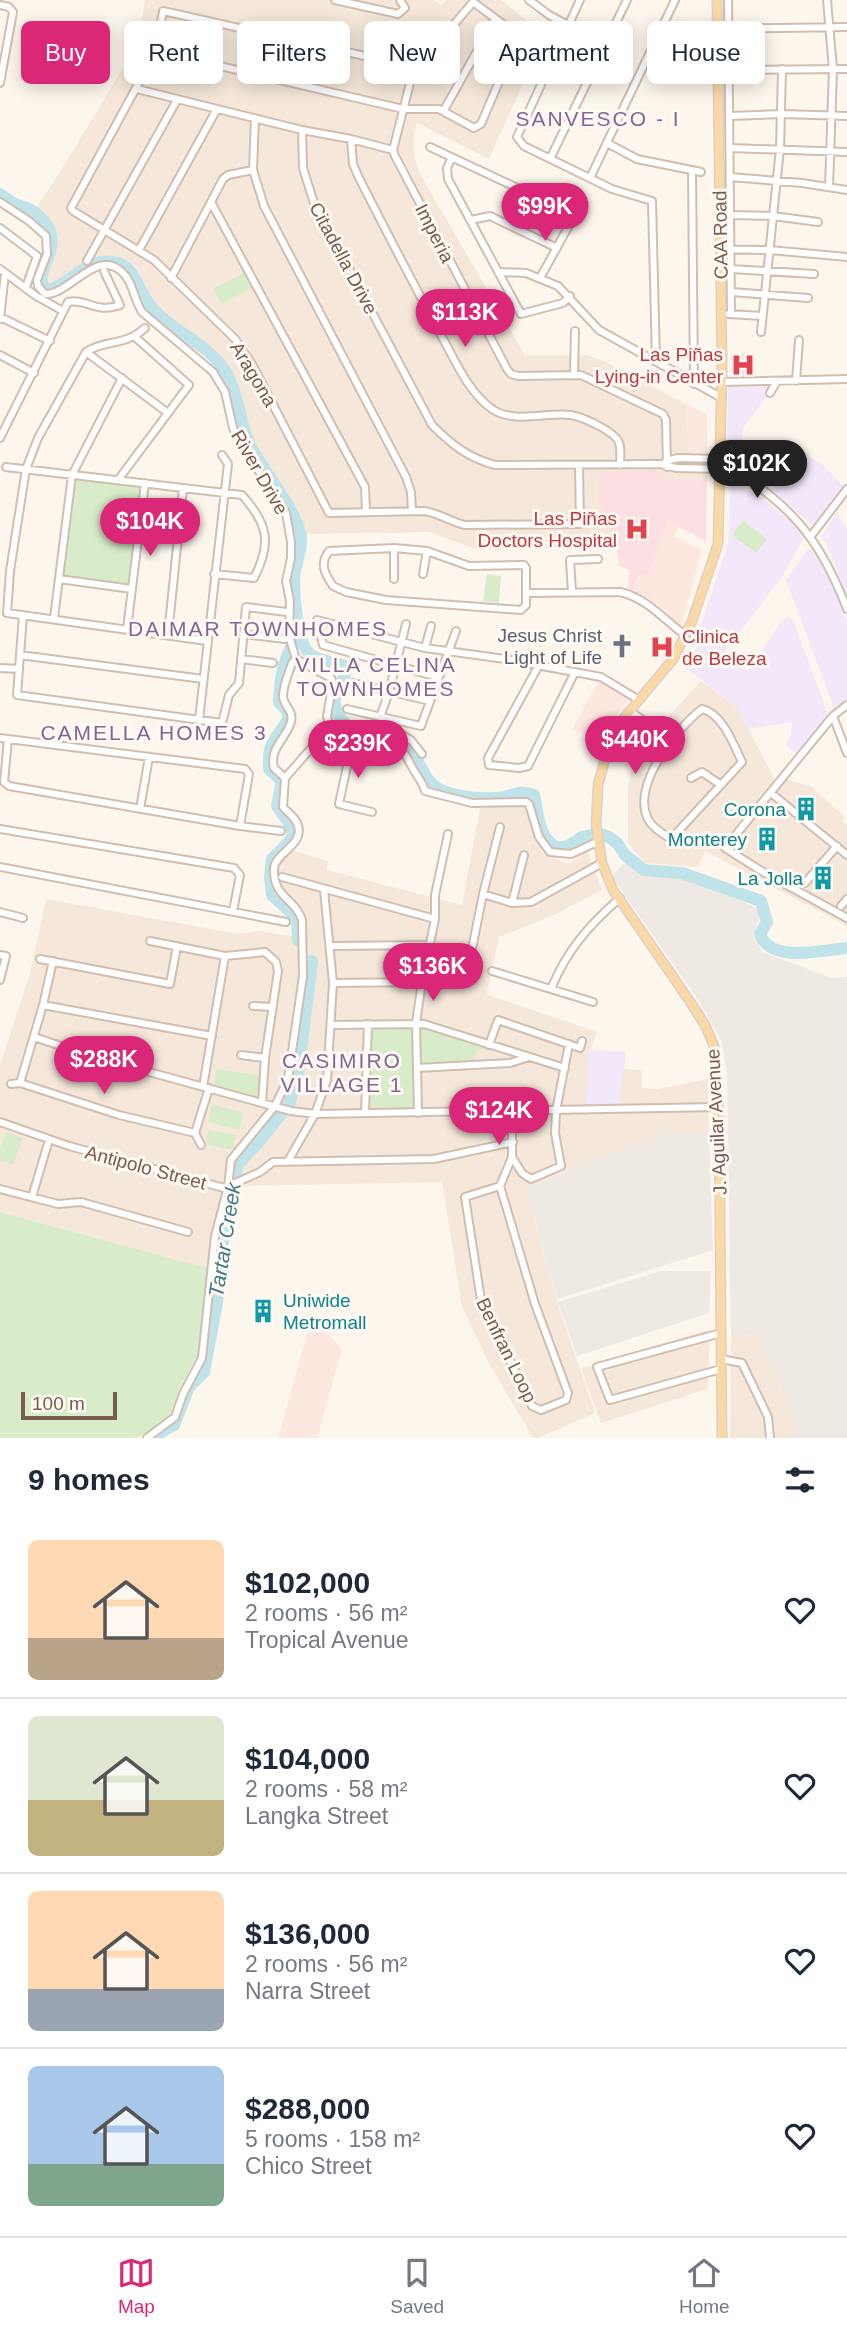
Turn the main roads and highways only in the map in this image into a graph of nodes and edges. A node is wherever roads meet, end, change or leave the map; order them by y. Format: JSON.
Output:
{"nodes":[{"id":1,"x":717,"y":0,"type":"edge"},
{"id":2,"x":596,"y":825,"type":"joint"},
{"id":3,"x":722,"y":1438,"type":"edge"}],
"edges":[{"from":1,"to":2,"type":"main road","name":"CAA Road"},
{"from":2,"to":3,"type":"main road","name":"J. Aguilar Avenue"}]}
